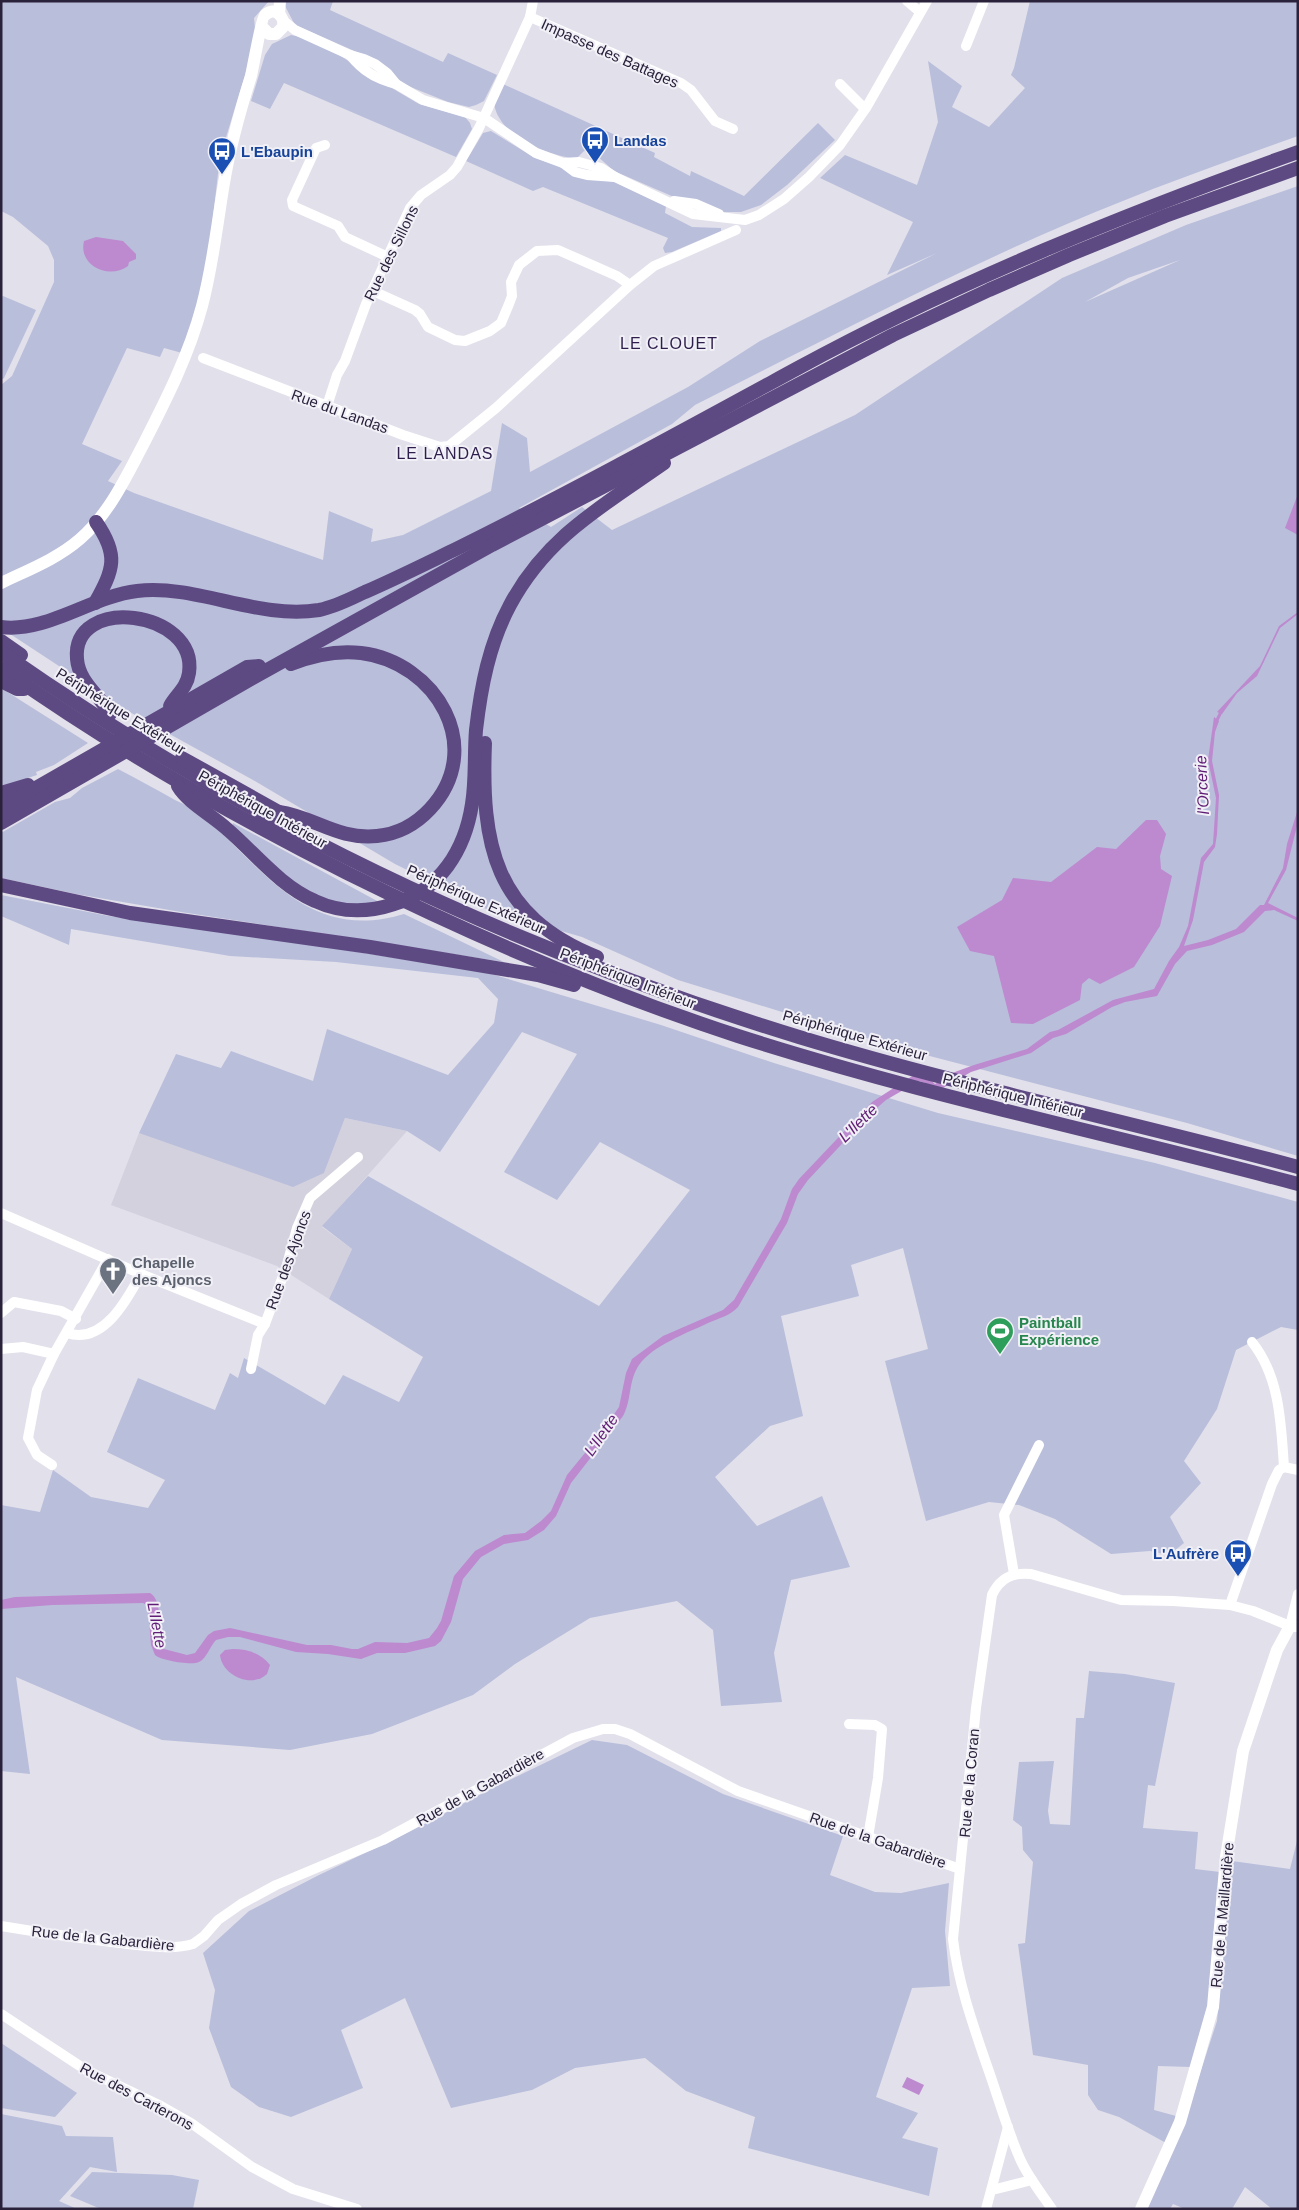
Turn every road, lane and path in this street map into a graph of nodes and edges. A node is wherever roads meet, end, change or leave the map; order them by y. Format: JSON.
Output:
{"nodes":[{"id":1,"x":533,"y":1,"type":"edge"},
{"id":2,"x":906,"y":1,"type":"edge"},
{"id":3,"x":927,"y":1,"type":"edge"},
{"id":4,"x":984,"y":1,"type":"edge"},
{"id":5,"x":920,"y":12,"type":"junction"},
{"id":6,"x":530,"y":17,"type":"junction"},
{"id":7,"x":279,"y":18,"type":"edge"},
{"id":8,"x":966,"y":46,"type":"dead end"},
{"id":9,"x":255,"y":61,"type":"junction"},
{"id":10,"x":840,"y":84,"type":"dead end"},
{"id":11,"x":865,"y":109,"type":"junction"},
{"id":12,"x":484,"y":118,"type":"junction"},
{"id":13,"x":733,"y":129,"type":"dead end"},
{"id":14,"x":325,"y":145,"type":"dead end"},
{"id":15,"x":1298,"y":152,"type":"edge"},
{"id":16,"x":1298,"y":168,"type":"edge"},
{"id":17,"x":736,"y":230,"type":"dead end"},
{"id":18,"x":388,"y":257,"type":"junction"},
{"id":19,"x":630,"y":285,"type":"junction"},
{"id":20,"x":373,"y":291,"type":"junction"},
{"id":21,"x":203,"y":358,"type":"dead end"},
{"id":22,"x":327,"y":406,"type":"junction"},
{"id":23,"x":690,"y":442,"type":"junction"},
{"id":24,"x":96,"y":522,"type":"junction"},
{"id":25,"x":517,"y":525,"type":"junction"},
{"id":26,"x":487,"y":540,"type":"junction"},
{"id":27,"x":1,"y":583,"type":"edge"},
{"id":28,"x":95,"y":603,"type":"junction"},
{"id":29,"x":1,"y":628,"type":"edge"},
{"id":30,"x":1,"y":641,"type":"edge"},
{"id":31,"x":1,"y":652,"type":"edge"},
{"id":32,"x":1,"y":668,"type":"edge"},
{"id":33,"x":251,"y":679,"type":"junction"},
{"id":34,"x":1,"y":681,"type":"edge"},
{"id":35,"x":482,"y":688,"type":"junction"},
{"id":36,"x":31,"y":689,"type":"junction"},
{"id":37,"x":110,"y":714,"type":"junction"},
{"id":38,"x":169,"y":716,"type":"junction"},
{"id":39,"x":85,"y":770,"type":"junction"},
{"id":40,"x":56,"y":775,"type":"junction"},
{"id":41,"x":176,"y":780,"type":"junction"},
{"id":42,"x":1,"y":793,"type":"edge"},
{"id":43,"x":1,"y":808,"type":"edge"},
{"id":44,"x":279,"y":812,"type":"junction"},
{"id":45,"x":1,"y":814,"type":"edge"},
{"id":46,"x":1,"y":823,"type":"edge"},
{"id":47,"x":372,"y":870,"type":"junction"},
{"id":48,"x":1,"y":885,"type":"edge"},
{"id":49,"x":626,"y":978,"type":"junction"},
{"id":50,"x":653,"y":1006,"type":"junction"},
{"id":51,"x":358,"y":1157,"type":"dead end"},
{"id":52,"x":1298,"y":1167,"type":"edge"},
{"id":53,"x":1298,"y":1184,"type":"edge"},
{"id":54,"x":1,"y":1213,"type":"edge"},
{"id":55,"x":108,"y":1259,"type":"junction"},
{"id":56,"x":141,"y":1274,"type":"junction"},
{"id":57,"x":1,"y":1313,"type":"edge"},
{"id":58,"x":76,"y":1319,"type":"junction"},
{"id":59,"x":265,"y":1324,"type":"junction"},
{"id":60,"x":67,"y":1333,"type":"junction"},
{"id":61,"x":1252,"y":1342,"type":"dead end"},
{"id":62,"x":1,"y":1349,"type":"edge"},
{"id":63,"x":54,"y":1354,"type":"junction"},
{"id":64,"x":251,"y":1369,"type":"dead end"},
{"id":65,"x":1039,"y":1445,"type":"dead end"},
{"id":66,"x":52,"y":1465,"type":"dead end"},
{"id":67,"x":1284,"y":1467,"type":"junction"},
{"id":68,"x":1298,"y":1470,"type":"edge"},
{"id":69,"x":1014,"y":1574,"type":"junction"},
{"id":70,"x":1298,"y":1594,"type":"edge"},
{"id":71,"x":1230,"y":1606,"type":"junction"},
{"id":72,"x":1294,"y":1626,"type":"edge"},
{"id":73,"x":849,"y":1724,"type":"dead end"},
{"id":74,"x":868,"y":1837,"type":"junction"},
{"id":75,"x":960,"y":1869,"type":"junction"},
{"id":76,"x":1,"y":1926,"type":"edge"},
{"id":77,"x":1,"y":2014,"type":"edge"},
{"id":78,"x":1008,"y":2127,"type":"junction"},
{"id":79,"x":1032,"y":2180,"type":"junction"},
{"id":80,"x":992,"y":2190,"type":"junction"},
{"id":81,"x":357,"y":2209,"type":"edge"},
{"id":82,"x":986,"y":2209,"type":"edge"},
{"id":83,"x":1052,"y":2209,"type":"edge"},
{"id":84,"x":1140,"y":2209,"type":"edge"}],
"edges":[{"from":1,"to":6,"type":"street","name":"Rue des Sillons"},
{"from":2,"to":5,"type":"street"},
{"from":3,"to":5,"type":"street"},
{"from":4,"to":8,"type":"street"},
{"from":5,"to":11,"type":"street"},
{"from":6,"to":12,"type":"street","name":"Rue des Sillons"},
{"from":6,"to":13,"type":"street","name":"Impasse des Battages"},
{"from":7,"to":9,"type":"street"},
{"from":7,"to":9,"type":"street"},
{"from":7,"to":12,"type":"street"},
{"from":9,"to":24,"type":"street"},
{"from":10,"to":11,"type":"street"},
{"from":11,"to":12,"type":"street"},
{"from":12,"to":18,"type":"street","name":"Rue des Sillons"},
{"from":14,"to":18,"type":"street"},
{"from":15,"to":25,"type":"highway"},
{"from":16,"to":23,"type":"highway"},
{"from":17,"to":19,"type":"street","name":"Rue du Landas"},
{"from":18,"to":20,"type":"street","name":"Rue des Sillons"},
{"from":19,"to":20,"type":"street"},
{"from":19,"to":22,"type":"street","name":"Rue du Landas"},
{"from":20,"to":22,"type":"street","name":"Rue des Sillons"},
{"from":21,"to":22,"type":"street","name":"Rue du Landas"},
{"from":23,"to":25,"type":"highway"},
{"from":23,"to":35,"type":"highway"},
{"from":24,"to":27,"type":"street"},
{"from":24,"to":28,"type":"highway"},
{"from":25,"to":26,"type":"highway"},
{"from":26,"to":28,"type":"highway"},
{"from":26,"to":33,"type":"highway"},
{"from":26,"to":38,"type":"highway"},
{"from":28,"to":29,"type":"highway"},
{"from":30,"to":37,"type":"highway"},
{"from":31,"to":47,"type":"highway","name":"Périphérique Extérieur"},
{"from":32,"to":36,"type":"highway","name":"Périphérique Intérieur"},
{"from":33,"to":38,"type":"highway"},
{"from":33,"to":44,"type":"highway"},
{"from":34,"to":36,"type":"highway"},
{"from":35,"to":41,"type":"highway"},
{"from":35,"to":49,"type":"highway"},
{"from":36,"to":41,"type":"highway","name":"Périphérique Intérieur"},
{"from":37,"to":38,"type":"highway"},
{"from":37,"to":44,"type":"highway"},
{"from":38,"to":39,"type":"highway"},
{"from":38,"to":40,"type":"highway"},
{"from":39,"to":45,"type":"highway"},
{"from":39,"to":46,"type":"highway"},
{"from":40,"to":42,"type":"highway"},
{"from":40,"to":43,"type":"highway"},
{"from":41,"to":50,"type":"highway","name":"Périphérique Intérieur"},
{"from":44,"to":47,"type":"highway"},
{"from":47,"to":49,"type":"highway","name":"Périphérique Extérieur"},
{"from":48,"to":50,"type":"highway"},
{"from":49,"to":52,"type":"highway","name":"Périphérique Extérieur"},
{"from":50,"to":53,"type":"highway","name":"Périphérique Intérieur"},
{"from":51,"to":59,"type":"street","name":"Rue des Ajoncs"},
{"from":54,"to":55,"type":"street","name":"Rue des Ajoncs"},
{"from":55,"to":56,"type":"street","name":"Rue des Ajoncs"},
{"from":55,"to":58,"type":"street"},
{"from":56,"to":59,"type":"street","name":"Rue des Ajoncs"},
{"from":56,"to":60,"type":"street"},
{"from":57,"to":58,"type":"street"},
{"from":58,"to":60,"type":"street"},
{"from":59,"to":64,"type":"street","name":"Rue des Ajoncs"},
{"from":60,"to":63,"type":"street"},
{"from":61,"to":67,"type":"street"},
{"from":62,"to":63,"type":"street"},
{"from":63,"to":66,"type":"street"},
{"from":65,"to":69,"type":"street"},
{"from":67,"to":68,"type":"street"},
{"from":67,"to":71,"type":"street"},
{"from":69,"to":71,"type":"street"},
{"from":69,"to":75,"type":"street","name":"Rue de la Coran"},
{"from":70,"to":72,"type":"street"},
{"from":71,"to":72,"type":"street"},
{"from":72,"to":84,"type":"street","name":"Rue de la Maillardière"},
{"from":73,"to":74,"type":"street"},
{"from":74,"to":75,"type":"street","name":"Rue de la Gabardière"},
{"from":74,"to":76,"type":"street","name":"Rue de la Gabardière"},
{"from":75,"to":78,"type":"street","name":"Rue de la Coran"},
{"from":77,"to":81,"type":"street","name":"Rue des Carterons"},
{"from":78,"to":79,"type":"street","name":"Rue de la Coran"},
{"from":78,"to":80,"type":"street"},
{"from":79,"to":80,"type":"street"},
{"from":79,"to":83,"type":"street","name":"Rue de la Coran"},
{"from":80,"to":82,"type":"street"}]}
